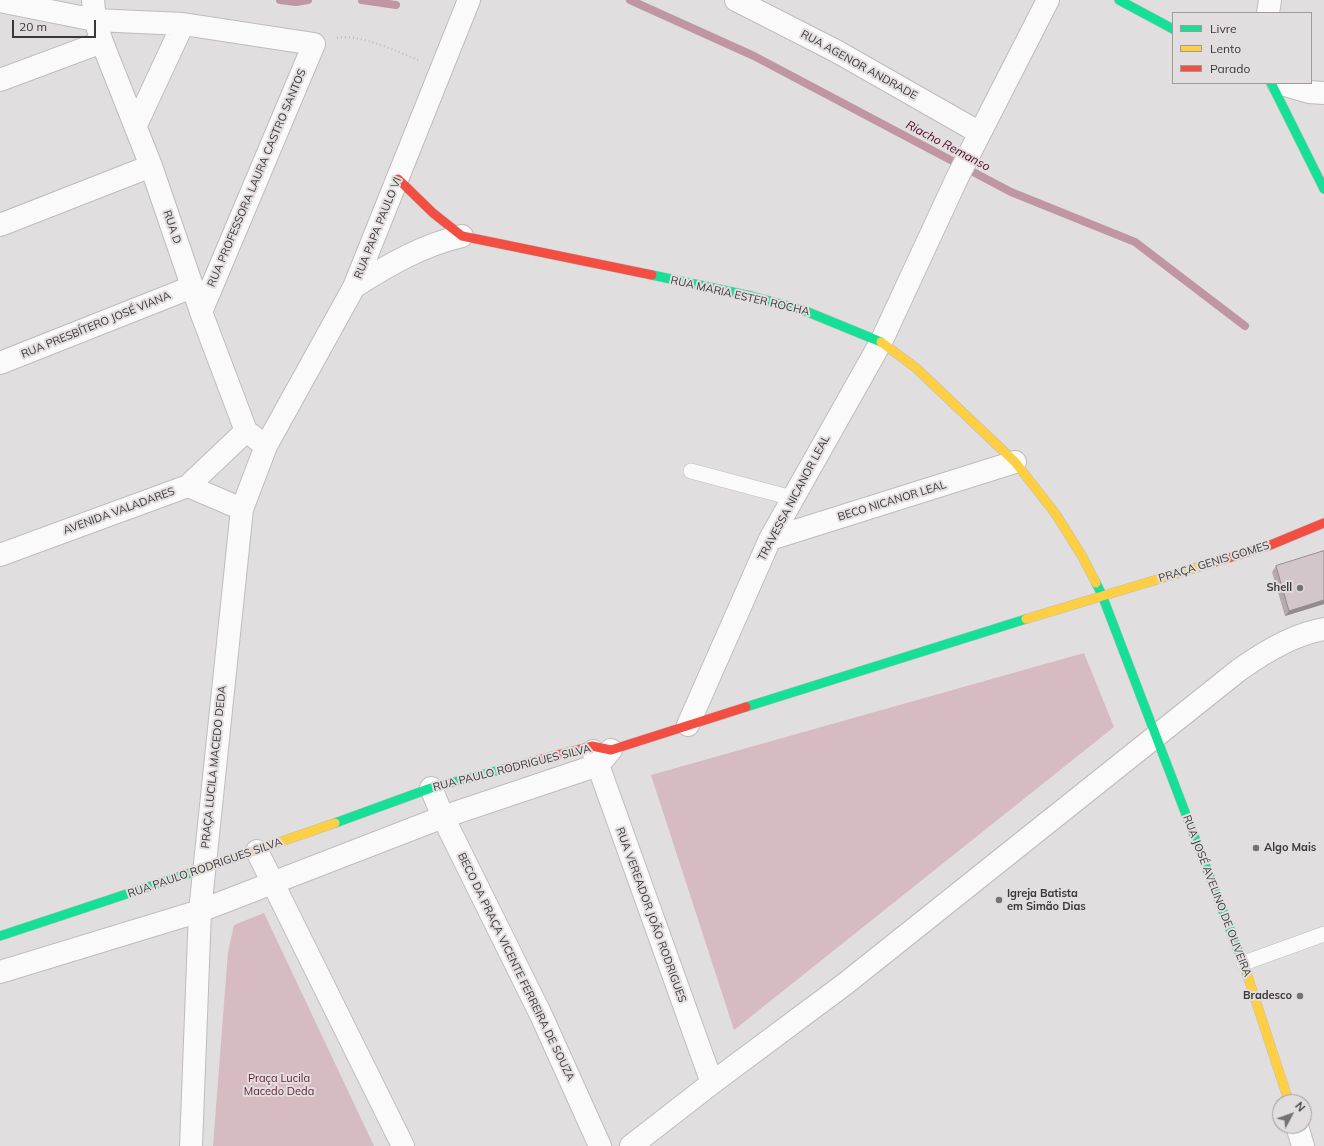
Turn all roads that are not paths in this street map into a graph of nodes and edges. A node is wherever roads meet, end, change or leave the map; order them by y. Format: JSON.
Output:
{"nodes":[{"id":1,"x":468,"y":0,"type":"edge"},
{"id":2,"x":736,"y":0,"type":"edge"},
{"id":3,"x":1048,"y":0,"type":"edge"},
{"id":4,"x":1118,"y":0,"type":"edge"},
{"id":5,"x":1270,"y":0,"type":"edge"},
{"id":6,"x":0,"y":1,"type":"edge"},
{"id":7,"x":94,"y":10,"type":"edge"},
{"id":8,"x":1268,"y":12,"type":"edge"},
{"id":9,"x":184,"y":24,"type":"junction"},
{"id":10,"x":1172,"y":28,"type":"edge"},
{"id":11,"x":102,"y":42,"type":"junction"},
{"id":12,"x":0,"y":80,"type":"edge"},
{"id":13,"x":1272,"y":84,"type":"edge"},
{"id":14,"x":1281,"y":84,"type":"edge"},
{"id":15,"x":1324,"y":93,"type":"edge"},
{"id":16,"x":136,"y":125,"type":"junction"},
{"id":17,"x":976,"y":142,"type":"junction"},
{"id":18,"x":151,"y":166,"type":"junction"},
{"id":19,"x":398,"y":179,"type":"junction"},
{"id":20,"x":1324,"y":189,"type":"edge"},
{"id":21,"x":0,"y":225,"type":"edge"},
{"id":22,"x":462,"y":236,"type":"junction"},
{"id":23,"x":192,"y":287,"type":"junction"},
{"id":24,"x":354,"y":287,"type":"junction"},
{"id":25,"x":201,"y":312,"type":"junction"},
{"id":26,"x":881,"y":342,"type":"junction"},
{"id":27,"x":0,"y":363,"type":"edge"},
{"id":28,"x":246,"y":431,"type":"junction"},
{"id":29,"x":266,"y":446,"type":"junction"},
{"id":30,"x":1015,"y":462,"type":"junction"},
{"id":31,"x":691,"y":470,"type":"dead end"},
{"id":32,"x":188,"y":486,"type":"junction"},
{"id":33,"x":792,"y":498,"type":"junction"},
{"id":34,"x":242,"y":509,"type":"junction"},
{"id":35,"x":1324,"y":522,"type":"edge"},
{"id":36,"x":770,"y":539,"type":"junction"},
{"id":37,"x":0,"y":555,"type":"edge"},
{"id":38,"x":1102,"y":595,"type":"junction"},
{"id":39,"x":1324,"y":629,"type":"edge"},
{"id":40,"x":688,"y":725,"type":"junction"},
{"id":41,"x":1155,"y":736,"type":"junction"},
{"id":42,"x":600,"y":754,"type":"junction"},
{"id":43,"x":431,"y":788,"type":"junction"},
{"id":44,"x":443,"y":817,"type":"junction"},
{"id":45,"x":258,"y":851,"type":"junction"},
{"id":46,"x":204,"y":868,"type":"junction"},
{"id":47,"x":272,"y":883,"type":"junction"},
{"id":48,"x":200,"y":911,"type":"junction"},
{"id":49,"x":1324,"y":934,"type":"edge"},
{"id":50,"x":0,"y":936,"type":"edge"},
{"id":51,"x":1244,"y":963,"type":"junction"},
{"id":52,"x":0,"y":972,"type":"edge"},
{"id":53,"x":712,"y":1083,"type":"junction"},
{"id":54,"x":1286,"y":1094,"type":"edge"},
{"id":55,"x":1299,"y":1134,"type":"edge"},
{"id":56,"x":191,"y":1146,"type":"edge"},
{"id":57,"x":403,"y":1146,"type":"edge"},
{"id":58,"x":600,"y":1146,"type":"edge"},
{"id":59,"x":632,"y":1146,"type":"edge"},
{"id":60,"x":1303,"y":1146,"type":"edge"}],
"edges":[{"from":1,"to":19,"type":"street","name":"RUA PAPA PAULO VI"},
{"from":2,"to":17,"type":"street","name":"RUA AGENOR ANDRADE"},
{"from":3,"to":17,"type":"street","name":"TRAVESSA NICANOR LEAL"},
{"from":4,"to":10,"type":"street"},
{"from":5,"to":8,"type":"street"},
{"from":6,"to":7,"type":"street"},
{"from":7,"to":9,"type":"street"},
{"from":7,"to":11,"type":"street","name":"RUA D"},
{"from":9,"to":16,"type":"street"},
{"from":9,"to":25,"type":"street","name":"RUA PROFESSORA LAURA CASTRO SANTOS"},
{"from":11,"to":12,"type":"street"},
{"from":11,"to":16,"type":"street","name":"RUA D"},
{"from":13,"to":20,"type":"street"},
{"from":14,"to":15,"type":"street"},
{"from":16,"to":18,"type":"street","name":"RUA D"},
{"from":17,"to":26,"type":"street","name":"TRAVESSA NICANOR LEAL"},
{"from":18,"to":21,"type":"street"},
{"from":18,"to":23,"type":"street","name":"RUA D"},
{"from":19,"to":22,"type":"street","name":"RUA MARIA ESTER ROCHA"},
{"from":19,"to":24,"type":"street","name":"RUA PAPA PAULO VI"},
{"from":22,"to":24,"type":"street"},
{"from":22,"to":26,"type":"street","name":"RUA MARIA ESTER ROCHA"},
{"from":23,"to":25,"type":"street","name":"RUA D"},
{"from":23,"to":27,"type":"street","name":"RUA PRESBÍTERO JOSÉ VIANA"},
{"from":24,"to":29,"type":"street","name":"RUA PAPA PAULO VI"},
{"from":25,"to":28,"type":"street","name":"RUA D"},
{"from":26,"to":30,"type":"street","name":"RUA MARIA ESTER ROCHA"},
{"from":26,"to":33,"type":"street","name":"TRAVESSA NICANOR LEAL"},
{"from":28,"to":29,"type":"street"},
{"from":28,"to":32,"type":"street"},
{"from":29,"to":34,"type":"street"},
{"from":30,"to":36,"type":"street","name":"BECO NICANOR LEAL"},
{"from":30,"to":38,"type":"street","name":"RUA MARIA ESTER ROCHA"},
{"from":31,"to":33,"type":"lane"},
{"from":32,"to":34,"type":"street","name":"AVENIDA VALADARES"},
{"from":32,"to":37,"type":"street","name":"AVENIDA VALADARES"},
{"from":33,"to":36,"type":"street","name":"TRAVESSA NICANOR LEAL"},
{"from":34,"to":46,"type":"street","name":"PRAÇA LUCILA MACEDO DEDA"},
{"from":35,"to":38,"type":"street","name":"PRAÇA GENIS GOMES"},
{"from":36,"to":40,"type":"street","name":"TRAVESSA NICANOR LEAL"},
{"from":38,"to":40,"type":"street","name":"PRAÇA GENIS GOMES"},
{"from":38,"to":41,"type":"street","name":"RUA JOSÉ AVELINO DE OLIVEIRA"},
{"from":39,"to":41,"type":"street"},
{"from":40,"to":42,"type":"street","name":"PRAÇA GENIS GOMES"},
{"from":41,"to":51,"type":"street","name":"RUA JOSÉ AVELINO DE OLIVEIRA"},
{"from":41,"to":53,"type":"street"},
{"from":42,"to":43,"type":"street","name":"RUA PAULO RODRIGUES SILVA"},
{"from":42,"to":44,"type":"street","name":"RUA PAULO RODRIGUES SILVA"},
{"from":42,"to":53,"type":"street","name":"RUA VEREADOR JOÃO RODRIGUES"},
{"from":43,"to":44,"type":"street","name":"BECO DA PRAÇA VICENTE FERREIRA DE SOUZA"},
{"from":43,"to":45,"type":"street","name":"RUA PAULO RODRIGUES SILVA"},
{"from":44,"to":47,"type":"street","name":"RUA PAULO RODRIGUES SILVA"},
{"from":44,"to":58,"type":"street","name":"BECO DA PRAÇA VICENTE FERREIRA DE SOUZA"},
{"from":45,"to":46,"type":"street","name":"RUA PAULO RODRIGUES SILVA"},
{"from":45,"to":47,"type":"street"},
{"from":46,"to":48,"type":"street","name":"PRAÇA LUCILA MACEDO DEDA"},
{"from":46,"to":50,"type":"street","name":"RUA PAULO RODRIGUES SILVA"},
{"from":47,"to":48,"type":"street","name":"RUA PAULO RODRIGUES SILVA"},
{"from":47,"to":57,"type":"street"},
{"from":48,"to":52,"type":"street","name":"RUA PAULO RODRIGUES SILVA"},
{"from":48,"to":56,"type":"street","name":"PRAÇA LUCILA MACEDO DEDA"},
{"from":49,"to":51,"type":"lane"},
{"from":51,"to":54,"type":"street","name":"RUA JOSÉ AVELINO DE OLIVEIRA"},
{"from":53,"to":59,"type":"street"},
{"from":55,"to":60,"type":"street"}]}
